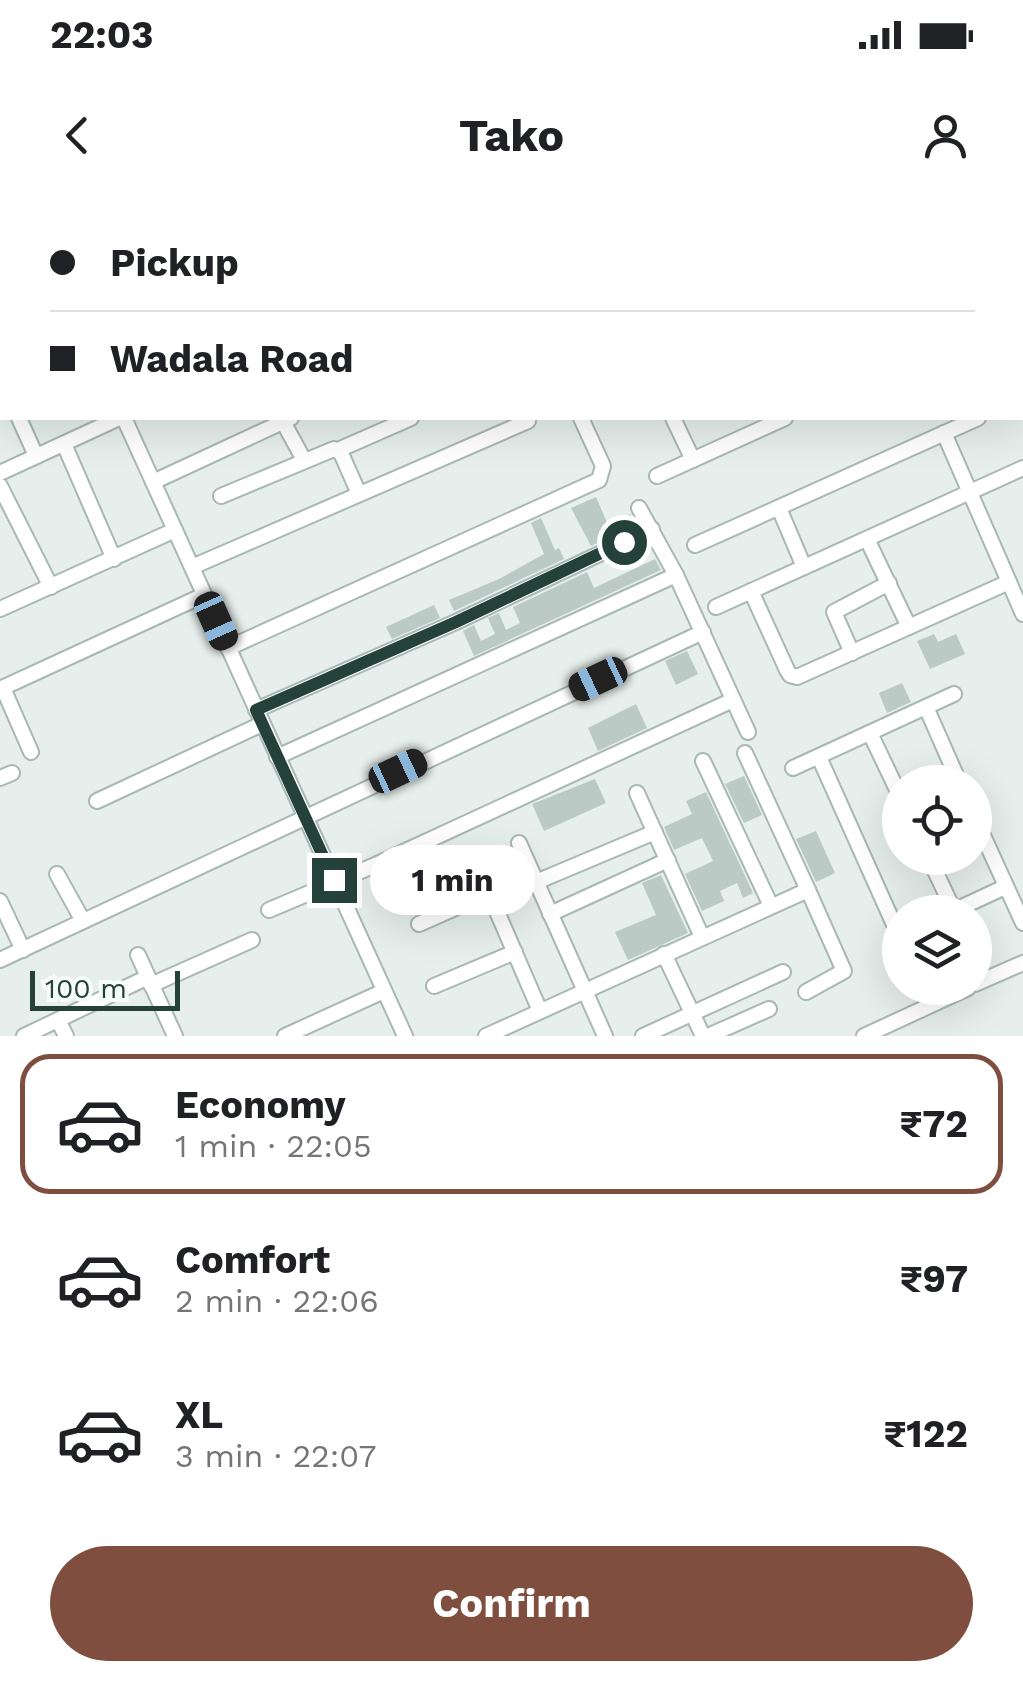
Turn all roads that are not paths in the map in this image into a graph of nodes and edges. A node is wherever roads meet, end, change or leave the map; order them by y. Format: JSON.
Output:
{"nodes":[{"id":1,"x":20,"y":420,"type":"edge"},
{"id":2,"x":117,"y":420,"type":"edge"},
{"id":3,"x":122,"y":420,"type":"edge"},
{"id":4,"x":283,"y":420,"type":"edge"},
{"id":5,"x":285,"y":420,"type":"edge"},
{"id":6,"x":406,"y":420,"type":"edge"},
{"id":7,"x":528,"y":420,"type":"dead end"},
{"id":8,"x":581,"y":420,"type":"edge"},
{"id":9,"x":675,"y":420,"type":"edge"},
{"id":10,"x":781,"y":420,"type":"edge"},
{"id":11,"x":973,"y":420,"type":"edge"},
{"id":12,"x":944,"y":433,"type":"junction"},
{"id":13,"x":64,"y":444,"type":"junction"},
{"id":14,"x":338,"y":450,"type":"junction"},
{"id":15,"x":36,"y":456,"type":"junction"},
{"id":16,"x":304,"y":460,"type":"junction"},
{"id":17,"x":693,"y":460,"type":"junction"},
{"id":18,"x":1023,"y":468,"type":"edge"},
{"id":19,"x":0,"y":472,"type":"edge"},
{"id":20,"x":656,"y":476,"type":"dead end"},
{"id":21,"x":154,"y":482,"type":"junction"},
{"id":22,"x":0,"y":486,"type":"edge"},
{"id":23,"x":970,"y":492,"type":"junction"},
{"id":24,"x":359,"y":494,"type":"junction"},
{"id":25,"x":222,"y":496,"type":"dead end"},
{"id":26,"x":639,"y":508,"type":"dead end"},
{"id":27,"x":779,"y":508,"type":"junction"},
{"id":28,"x":652,"y":529,"type":"junction"},
{"id":29,"x":175,"y":530,"type":"junction"},
{"id":30,"x":867,"y":539,"type":"junction"},
{"id":31,"x":695,"y":546,"type":"dead end"},
{"id":32,"x":114,"y":559,"type":"junction"},
{"id":33,"x":192,"y":567,"type":"junction"},
{"id":34,"x":804,"y":567,"type":"junction"},
{"id":35,"x":676,"y":574,"type":"junction"},
{"id":36,"x":1009,"y":582,"type":"junction"},
{"id":37,"x":888,"y":584,"type":"junction"},
{"id":38,"x":51,"y":587,"type":"junction"},
{"id":39,"x":750,"y":591,"type":"junction"},
{"id":40,"x":204,"y":595,"type":"junction"},
{"id":41,"x":716,"y":606,"type":"dead end"},
{"id":42,"x":0,"y":609,"type":"edge"},
{"id":43,"x":1023,"y":614,"type":"edge"},
{"id":44,"x":910,"y":627,"type":"junction"},
{"id":45,"x":703,"y":632,"type":"junction"},
{"id":46,"x":228,"y":648,"type":"junction"},
{"id":47,"x":852,"y":653,"type":"junction"},
{"id":48,"x":1,"y":689,"type":"edge"},
{"id":49,"x":954,"y":694,"type":"dead end"},
{"id":50,"x":733,"y":700,"type":"junction"},
{"id":51,"x":926,"y":707,"type":"junction"},
{"id":52,"x":259,"y":717,"type":"junction"},
{"id":53,"x":748,"y":732,"type":"dead end"},
{"id":54,"x":870,"y":733,"type":"junction"},
{"id":55,"x":31,"y":752,"type":"dead end"},
{"id":56,"x":744,"y":753,"type":"dead end"},
{"id":57,"x":277,"y":757,"type":"junction"},
{"id":58,"x":819,"y":758,"type":"junction"},
{"id":59,"x":703,"y":761,"type":"dead end"},
{"id":60,"x":885,"y":765,"type":"edge"},
{"id":61,"x":952,"y":765,"type":"edge"},
{"id":62,"x":792,"y":768,"type":"dead end"},
{"id":63,"x":637,"y":793,"type":"dead end"},
{"id":64,"x":97,"y":800,"type":"dead end"},
{"id":65,"x":304,"y":816,"type":"junction"},
{"id":66,"x":655,"y":832,"type":"junction"},
{"id":67,"x":519,"y":843,"type":"dead end"},
{"id":68,"x":992,"y":856,"type":"edge"},
{"id":69,"x":668,"y":860,"type":"junction"},
{"id":70,"x":57,"y":874,"type":"dead end"},
{"id":71,"x":334,"y":880,"type":"junction"},
{"id":72,"x":536,"y":882,"type":"junction"},
{"id":73,"x":1006,"y":887,"type":"junction"},
{"id":74,"x":808,"y":890,"type":"junction"},
{"id":75,"x":989,"y":895,"type":"edge"},
{"id":76,"x":882,"y":897,"type":"edge"},
{"id":77,"x":0,"y":901,"type":"edge"},
{"id":78,"x":771,"y":906,"type":"junction"},
{"id":79,"x":269,"y":910,"type":"dead end"},
{"id":80,"x":550,"y":914,"type":"junction"},
{"id":81,"x":83,"y":921,"type":"junction"},
{"id":82,"x":1023,"y":923,"type":"edge"},
{"id":83,"x":419,"y":924,"type":"dead end"},
{"id":84,"x":702,"y":937,"type":"junction"},
{"id":85,"x":252,"y":940,"type":"dead end"},
{"id":86,"x":23,"y":950,"type":"junction"},
{"id":87,"x":515,"y":952,"type":"junction"},
{"id":88,"x":664,"y":954,"type":"junction"},
{"id":89,"x":138,"y":955,"type":"dead end"},
{"id":90,"x":0,"y":960,"type":"edge"},
{"id":91,"x":1023,"y":962,"type":"edge"},
{"id":92,"x":783,"y":972,"type":"dead end"},
{"id":93,"x":992,"y":977,"type":"edge"},
{"id":94,"x":150,"y":981,"type":"junction"},
{"id":95,"x":434,"y":986,"type":"dead end"},
{"id":96,"x":384,"y":991,"type":"junction"},
{"id":97,"x":584,"y":991,"type":"junction"},
{"id":98,"x":806,"y":992,"type":"dead end"},
{"id":99,"x":930,"y":1005,"type":"edge"},
{"id":100,"x":769,"y":1009,"type":"dead end"},
{"id":101,"x":540,"y":1011,"type":"junction"},
{"id":102,"x":692,"y":1014,"type":"junction"},
{"id":103,"x":58,"y":1020,"type":"junction"},
{"id":104,"x":505,"y":1032,"type":"edge"},
{"id":105,"x":402,"y":1035,"type":"edge"},
{"id":106,"x":868,"y":1035,"type":"edge"},
{"id":107,"x":24,"y":1036,"type":"edge"},
{"id":108,"x":66,"y":1036,"type":"edge"},
{"id":109,"x":175,"y":1036,"type":"edge"},
{"id":110,"x":286,"y":1036,"type":"edge"},
{"id":111,"x":486,"y":1036,"type":"edge"},
{"id":112,"x":606,"y":1036,"type":"edge"},
{"id":113,"x":643,"y":1036,"type":"edge"},
{"id":114,"x":706,"y":1036,"type":"edge"}],
"edges":[{"from":1,"to":15,"type":"street"},
{"from":2,"to":13,"type":"street"},
{"from":3,"to":21,"type":"street"},
{"from":4,"to":21,"type":"street"},
{"from":5,"to":16,"type":"street"},
{"from":6,"to":14,"type":"street"},
{"from":7,"to":24,"type":"street"},
{"from":8,"to":46,"type":"street"},
{"from":9,"to":17,"type":"street"},
{"from":10,"to":17,"type":"street"},
{"from":11,"to":12,"type":"street"},
{"from":12,"to":23,"type":"street"},
{"from":12,"to":27,"type":"street"},
{"from":13,"to":15,"type":"street"},
{"from":13,"to":32,"type":"street"},
{"from":14,"to":16,"type":"street"},
{"from":14,"to":24,"type":"street"},
{"from":15,"to":19,"type":"street"},
{"from":16,"to":25,"type":"street"},
{"from":17,"to":20,"type":"street"},
{"from":18,"to":23,"type":"street"},
{"from":21,"to":29,"type":"street"},
{"from":22,"to":38,"type":"street"},
{"from":23,"to":30,"type":"street"},
{"from":23,"to":36,"type":"street"},
{"from":24,"to":33,"type":"street"},
{"from":26,"to":28,"type":"street"},
{"from":27,"to":31,"type":"street"},
{"from":27,"to":34,"type":"street"},
{"from":28,"to":35,"type":"street"},
{"from":28,"to":52,"type":"street"},
{"from":29,"to":32,"type":"street"},
{"from":29,"to":33,"type":"street"},
{"from":30,"to":34,"type":"street"},
{"from":30,"to":37,"type":"street"},
{"from":32,"to":38,"type":"street"},
{"from":33,"to":40,"type":"street"},
{"from":34,"to":39,"type":"street"},
{"from":35,"to":45,"type":"street"},
{"from":35,"to":57,"type":"street"},
{"from":36,"to":43,"type":"street"},
{"from":36,"to":44,"type":"street"},
{"from":37,"to":44,"type":"street"},
{"from":37,"to":47,"type":"street"},
{"from":38,"to":42,"type":"street"},
{"from":39,"to":41,"type":"street"},
{"from":39,"to":47,"type":"street"},
{"from":40,"to":46,"type":"street"},
{"from":40,"to":48,"type":"street"},
{"from":44,"to":47,"type":"street"},
{"from":45,"to":50,"type":"street"},
{"from":45,"to":65,"type":"street"},
{"from":46,"to":52,"type":"street"},
{"from":48,"to":55,"type":"street"},
{"from":49,"to":51,"type":"street"},
{"from":50,"to":53,"type":"street"},
{"from":50,"to":71,"type":"street"},
{"from":51,"to":54,"type":"street"},
{"from":51,"to":61,"type":"street"},
{"from":52,"to":57,"type":"street"},
{"from":52,"to":64,"type":"street"},
{"from":54,"to":58,"type":"street"},
{"from":54,"to":60,"type":"street"},
{"from":56,"to":74,"type":"street"},
{"from":57,"to":65,"type":"street"},
{"from":58,"to":62,"type":"street"},
{"from":58,"to":76,"type":"street"},
{"from":59,"to":78,"type":"street"},
{"from":63,"to":66,"type":"street"},
{"from":65,"to":71,"type":"street"},
{"from":65,"to":81,"type":"street"},
{"from":66,"to":69,"type":"street"},
{"from":66,"to":72,"type":"street"},
{"from":67,"to":72,"type":"street"},
{"from":68,"to":73,"type":"street"},
{"from":69,"to":80,"type":"street"},
{"from":69,"to":84,"type":"street"},
{"from":70,"to":81,"type":"street"},
{"from":71,"to":79,"type":"street"},
{"from":71,"to":96,"type":"street"},
{"from":72,"to":80,"type":"street"},
{"from":73,"to":75,"type":"street"},
{"from":73,"to":82,"type":"street"},
{"from":74,"to":78,"type":"street"},
{"from":74,"to":98,"type":"street"},
{"from":77,"to":86,"type":"street"},
{"from":78,"to":84,"type":"street"},
{"from":80,"to":97,"type":"street"},
{"from":81,"to":86,"type":"street"},
{"from":83,"to":87,"type":"street"},
{"from":84,"to":88,"type":"street"},
{"from":85,"to":94,"type":"street"},
{"from":86,"to":90,"type":"street"},
{"from":87,"to":95,"type":"street"},
{"from":87,"to":101,"type":"street"},
{"from":88,"to":97,"type":"street"},
{"from":88,"to":102,"type":"street"},
{"from":89,"to":94,"type":"street"},
{"from":91,"to":93,"type":"street"},
{"from":92,"to":102,"type":"street"},
{"from":94,"to":103,"type":"street"},
{"from":94,"to":109,"type":"street"},
{"from":96,"to":105,"type":"street"},
{"from":96,"to":110,"type":"street"},
{"from":97,"to":101,"type":"street"},
{"from":97,"to":112,"type":"street"},
{"from":99,"to":106,"type":"street"},
{"from":100,"to":114,"type":"street"},
{"from":101,"to":104,"type":"street"},
{"from":102,"to":113,"type":"street"},
{"from":102,"to":114,"type":"street"},
{"from":103,"to":107,"type":"street"},
{"from":103,"to":108,"type":"street"},
{"from":104,"to":111,"type":"street"}]}
